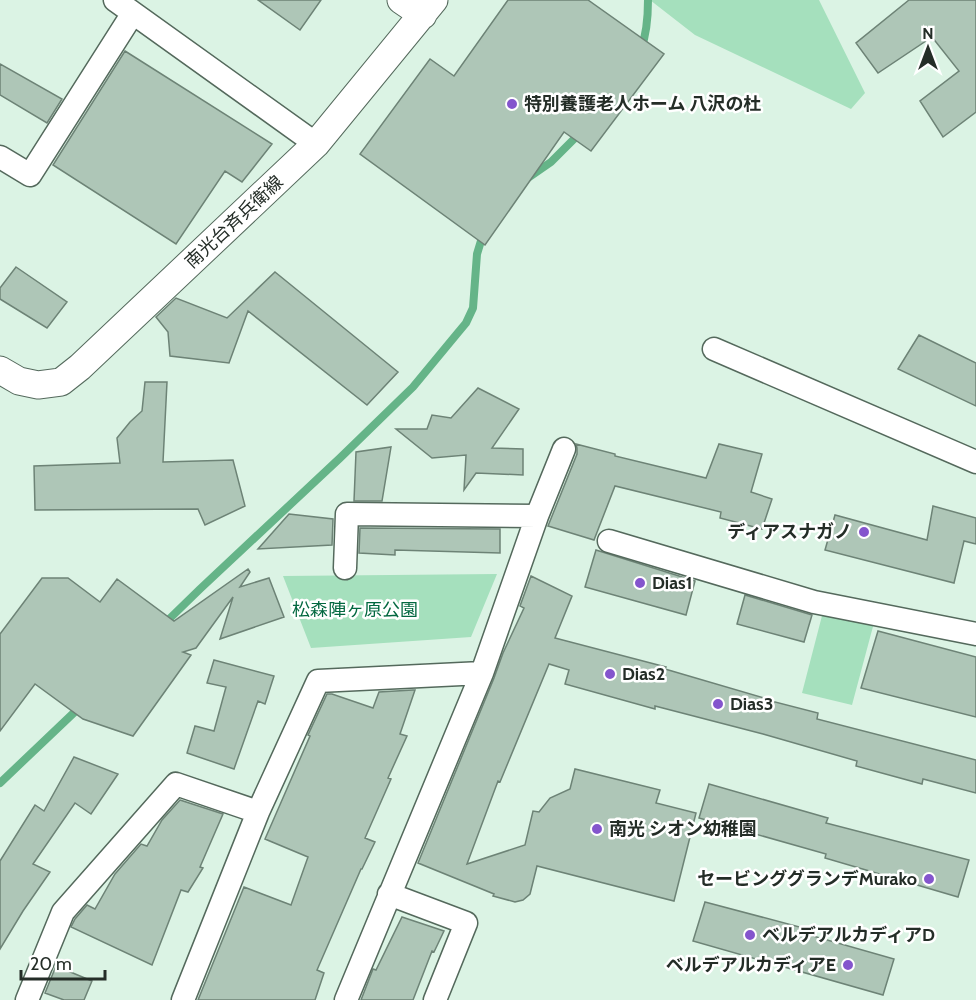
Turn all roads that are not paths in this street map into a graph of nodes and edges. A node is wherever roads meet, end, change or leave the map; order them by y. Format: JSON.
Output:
{"nodes":[{"id":1,"x":401,"y":0,"type":"edge"},
{"id":2,"x":124,"y":7,"type":"edge"},
{"id":3,"x":428,"y":8,"type":"edge"},
{"id":4,"x":316,"y":144,"type":"junction"},
{"id":5,"x":0,"y":157,"type":"edge"},
{"id":6,"x":714,"y":349,"type":"dead end"},
{"id":7,"x":0,"y":370,"type":"edge"},
{"id":8,"x":564,"y":449,"type":"dead end"},
{"id":9,"x":976,"y":462,"type":"edge"},
{"id":10,"x":537,"y":516,"type":"junction"},
{"id":11,"x":609,"y":541,"type":"dead end"},
{"id":12,"x":345,"y":568,"type":"dead end"},
{"id":13,"x":976,"y":634,"type":"edge"},
{"id":14,"x":482,"y":673,"type":"junction"},
{"id":15,"x":258,"y":812,"type":"junction"},
{"id":16,"x":389,"y":894,"type":"junction"},
{"id":17,"x":27,"y":1000,"type":"edge"},
{"id":18,"x":183,"y":1000,"type":"edge"},
{"id":19,"x":346,"y":1000,"type":"edge"},
{"id":20,"x":435,"y":1000,"type":"edge"}],
"edges":[{"from":1,"to":3,"type":"street"},
{"from":2,"to":4,"type":"street"},
{"from":2,"to":5,"type":"street"},
{"from":3,"to":4,"type":"street","name":"南光台斉兵衛線"},
{"from":4,"to":7,"type":"street","name":"南光台斉兵衛線"},
{"from":6,"to":9,"type":"street"},
{"from":8,"to":10,"type":"street"},
{"from":10,"to":12,"type":"street"},
{"from":10,"to":14,"type":"street"},
{"from":11,"to":13,"type":"street"},
{"from":14,"to":15,"type":"street"},
{"from":14,"to":16,"type":"street"},
{"from":15,"to":17,"type":"street"},
{"from":15,"to":18,"type":"street"},
{"from":16,"to":19,"type":"street"},
{"from":16,"to":20,"type":"street"}]}
